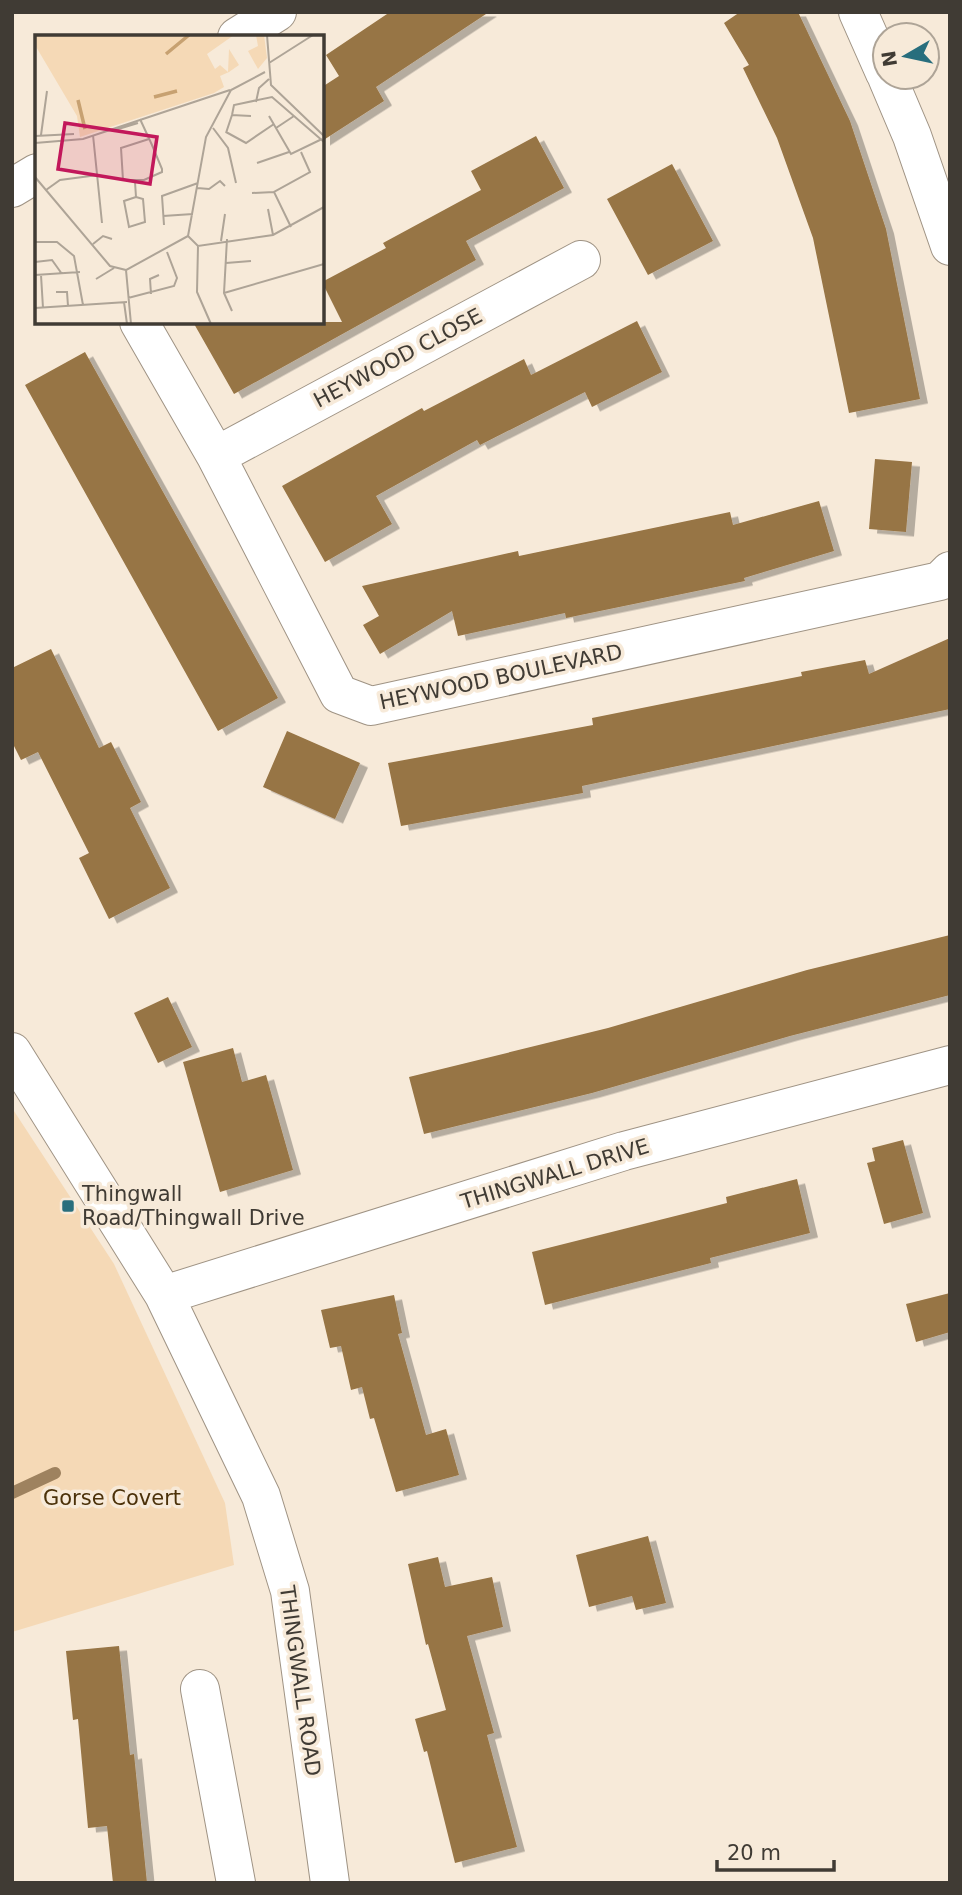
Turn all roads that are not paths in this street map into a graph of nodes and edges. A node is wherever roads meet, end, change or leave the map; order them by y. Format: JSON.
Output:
{"nodes":[{"id":1,"x":277,"y":12,"type":"edge"},
{"id":2,"x":858,"y":12,"type":"edge"},
{"id":3,"x":240,"y":35,"type":"edge"},
{"id":4,"x":871,"y":41,"type":"edge"},
{"id":5,"x":893,"y":91,"type":"edge"},
{"id":6,"x":35,"y":174,"type":"edge"},
{"id":7,"x":12,"y":188,"type":"edge"},
{"id":8,"x":950,"y":246,"type":"edge"},
{"id":9,"x":581,"y":260,"type":"dead end"},
{"id":10,"x":140,"y":324,"type":"edge"},
{"id":11,"x":215,"y":456,"type":"junction"},
{"id":12,"x":950,"y":571,"type":"edge"},
{"id":13,"x":12,"y":1052,"type":"edge"},
{"id":14,"x":950,"y":1065,"type":"edge"},
{"id":15,"x":164,"y":1295,"type":"junction"},
{"id":16,"x":200,"y":1689,"type":"dead end"},
{"id":17,"x":236,"y":1883,"type":"edge"},
{"id":18,"x":330,"y":1883,"type":"edge"}],
"edges":[{"from":1,"to":3,"type":"street"},
{"from":2,"to":4,"type":"street"},
{"from":5,"to":8,"type":"street"},
{"from":6,"to":7,"type":"street"},
{"from":9,"to":11,"type":"street","name":"HEYWOOD CLOSE"},
{"from":10,"to":11,"type":"street","name":"HEYWOOD BOULEVARD"},
{"from":11,"to":12,"type":"street","name":"HEYWOOD BOULEVARD"},
{"from":13,"to":15,"type":"street","name":"THINGWALL ROAD"},
{"from":14,"to":15,"type":"street","name":"THINGWALL DRIVE"},
{"from":15,"to":18,"type":"street","name":"THINGWALL ROAD"},
{"from":16,"to":17,"type":"street"}]}
